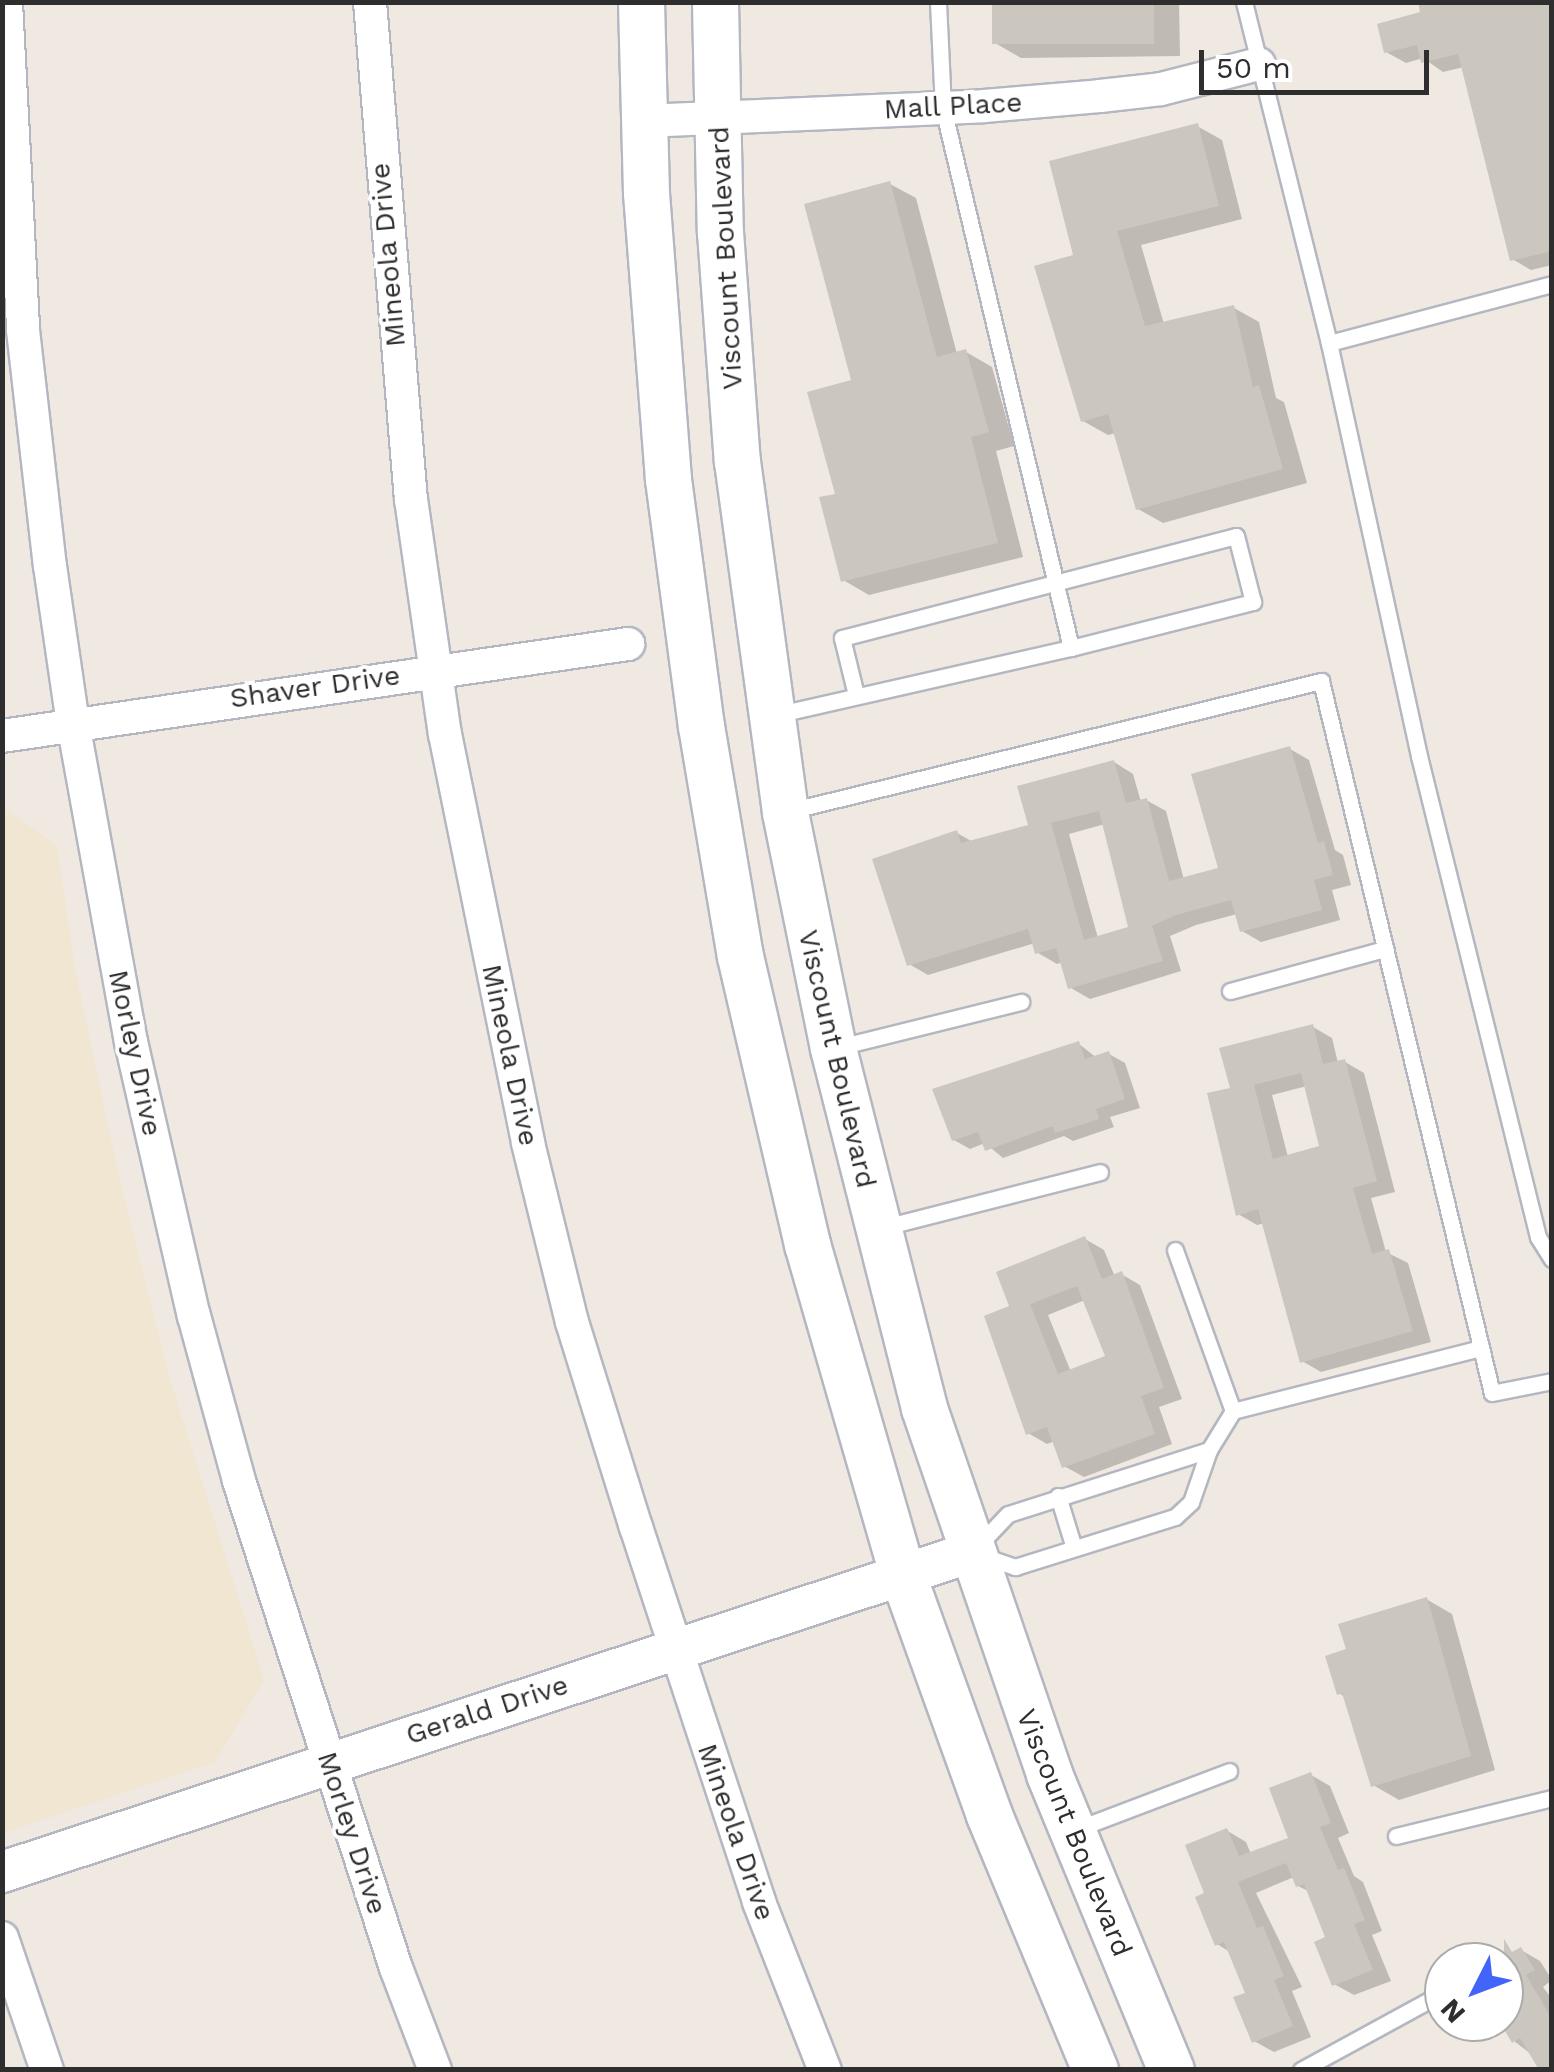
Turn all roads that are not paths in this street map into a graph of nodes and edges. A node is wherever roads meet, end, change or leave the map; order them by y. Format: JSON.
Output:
{"nodes":[{"id":1,"x":6,"y":2,"type":"edge"},
{"id":2,"x":370,"y":2,"type":"edge"},
{"id":3,"x":641,"y":2,"type":"edge"},
{"id":4,"x":715,"y":2,"type":"edge"},
{"id":5,"x":938,"y":2,"type":"edge"},
{"id":6,"x":1244,"y":2,"type":"edge"},
{"id":7,"x":1260,"y":64,"type":"junction"},
{"id":8,"x":943,"y":108,"type":"junction"},
{"id":9,"x":718,"y":116,"type":"junction"},
{"id":10,"x":644,"y":121,"type":"junction"},
{"id":11,"x":1552,"y":284,"type":"edge"},
{"id":12,"x":12,"y":333,"type":"edge"},
{"id":13,"x":1330,"y":343,"type":"junction"},
{"id":14,"x":1056,"y":585,"type":"junction"},
{"id":15,"x":628,"y":644,"type":"dead end"},
{"id":16,"x":1071,"y":648,"type":"junction"},
{"id":17,"x":434,"y":670,"type":"junction"},
{"id":18,"x":856,"y":695,"type":"junction"},
{"id":19,"x":771,"y":716,"type":"junction"},
{"id":20,"x":73,"y":724,"type":"junction"},
{"id":21,"x":700,"y":726,"type":"junction"},
{"id":22,"x":2,"y":736,"type":"edge"},
{"id":23,"x":785,"y":812,"type":"junction"},
{"id":24,"x":1385,"y":949,"type":"junction"},
{"id":25,"x":1230,"y":991,"type":"dead end"},
{"id":26,"x":1021,"y":1002,"type":"dead end"},
{"id":27,"x":833,"y":1048,"type":"junction"},
{"id":28,"x":1100,"y":1172,"type":"dead end"},
{"id":29,"x":877,"y":1229,"type":"junction"},
{"id":30,"x":1175,"y":1250,"type":"dead end"},
{"id":31,"x":1552,"y":1259,"type":"edge"},
{"id":32,"x":1481,"y":1348,"type":"junction"},
{"id":33,"x":1552,"y":1382,"type":"edge"},
{"id":34,"x":1233,"y":1411,"type":"junction"},
{"id":35,"x":1209,"y":1450,"type":"junction"},
{"id":36,"x":1058,"y":1496,"type":"junction"},
{"id":37,"x":1074,"y":1548,"type":"junction"},
{"id":38,"x":972,"y":1552,"type":"junction"},
{"id":39,"x":902,"y":1574,"type":"junction"},
{"id":40,"x":675,"y":1648,"type":"junction"},
{"id":41,"x":328,"y":1762,"type":"junction"},
{"id":42,"x":1230,"y":1770,"type":"dead end"},
{"id":43,"x":1552,"y":1798,"type":"edge"},
{"id":44,"x":1072,"y":1831,"type":"junction"},
{"id":45,"x":1396,"y":1836,"type":"dead end"},
{"id":46,"x":2,"y":1872,"type":"edge"},
{"id":47,"x":2,"y":1938,"type":"edge"},
{"id":48,"x":1424,"y":2003,"type":"edge"},
{"id":49,"x":47,"y":2070,"type":"edge"},
{"id":50,"x":435,"y":2070,"type":"edge"},
{"id":51,"x":825,"y":2070,"type":"edge"},
{"id":52,"x":1095,"y":2070,"type":"edge"},
{"id":53,"x":1171,"y":2070,"type":"edge"},
{"id":54,"x":1301,"y":2070,"type":"edge"}],
"edges":[{"from":1,"to":12,"type":"street","name":"Morley Drive"},
{"from":2,"to":17,"type":"street","name":"Mineola Drive"},
{"from":3,"to":10,"type":"main road"},
{"from":4,"to":9,"type":"main road","name":"Viscount Boulevard"},
{"from":5,"to":8,"type":"lane"},
{"from":6,"to":7,"type":"lane"},
{"from":7,"to":8,"type":"street","name":"Mall Place"},
{"from":7,"to":13,"type":"lane"},
{"from":8,"to":9,"type":"street","name":"Mall Place"},
{"from":8,"to":14,"type":"lane"},
{"from":9,"to":10,"type":"street","name":"Mall Place"},
{"from":9,"to":19,"type":"main road","name":"Viscount Boulevard"},
{"from":10,"to":21,"type":"main road"},
{"from":11,"to":13,"type":"lane"},
{"from":12,"to":20,"type":"street","name":"Morley Drive"},
{"from":13,"to":31,"type":"lane"},
{"from":14,"to":16,"type":"lane"},
{"from":14,"to":16,"type":"lane"},
{"from":14,"to":18,"type":"lane"},
{"from":15,"to":17,"type":"street","name":"Shaver Drive"},
{"from":16,"to":18,"type":"lane"},
{"from":17,"to":20,"type":"street","name":"Shaver Drive"},
{"from":17,"to":40,"type":"street","name":"Mineola Drive"},
{"from":18,"to":19,"type":"lane"},
{"from":19,"to":21,"type":"main road"},
{"from":19,"to":23,"type":"main road","name":"Viscount Boulevard"},
{"from":20,"to":22,"type":"street","name":"Shaver Drive"},
{"from":20,"to":41,"type":"street","name":"Morley Drive"},
{"from":21,"to":39,"type":"main road"},
{"from":23,"to":24,"type":"lane"},
{"from":23,"to":27,"type":"main road","name":"Viscount Boulevard"},
{"from":24,"to":25,"type":"lane"},
{"from":24,"to":32,"type":"lane"},
{"from":26,"to":27,"type":"lane"},
{"from":27,"to":29,"type":"main road","name":"Viscount Boulevard"},
{"from":28,"to":29,"type":"lane"},
{"from":29,"to":38,"type":"main road","name":"Viscount Boulevard"},
{"from":30,"to":34,"type":"lane"},
{"from":32,"to":33,"type":"lane"},
{"from":32,"to":34,"type":"lane"},
{"from":34,"to":35,"type":"lane"},
{"from":35,"to":36,"type":"lane"},
{"from":35,"to":37,"type":"lane"},
{"from":36,"to":37,"type":"lane"},
{"from":36,"to":38,"type":"lane"},
{"from":37,"to":38,"type":"lane"},
{"from":38,"to":39,"type":"street","name":"Gerald Drive"},
{"from":38,"to":44,"type":"main road","name":"Viscount Boulevard"},
{"from":39,"to":40,"type":"street","name":"Gerald Drive"},
{"from":39,"to":52,"type":"main road"},
{"from":40,"to":41,"type":"street","name":"Gerald Drive"},
{"from":40,"to":51,"type":"street","name":"Mineola Drive"},
{"from":41,"to":46,"type":"street","name":"Gerald Drive"},
{"from":41,"to":50,"type":"street","name":"Morley Drive"},
{"from":42,"to":44,"type":"lane"},
{"from":43,"to":45,"type":"lane"},
{"from":44,"to":53,"type":"main road","name":"Viscount Boulevard"},
{"from":47,"to":49,"type":"street"},
{"from":48,"to":54,"type":"lane"}]}
